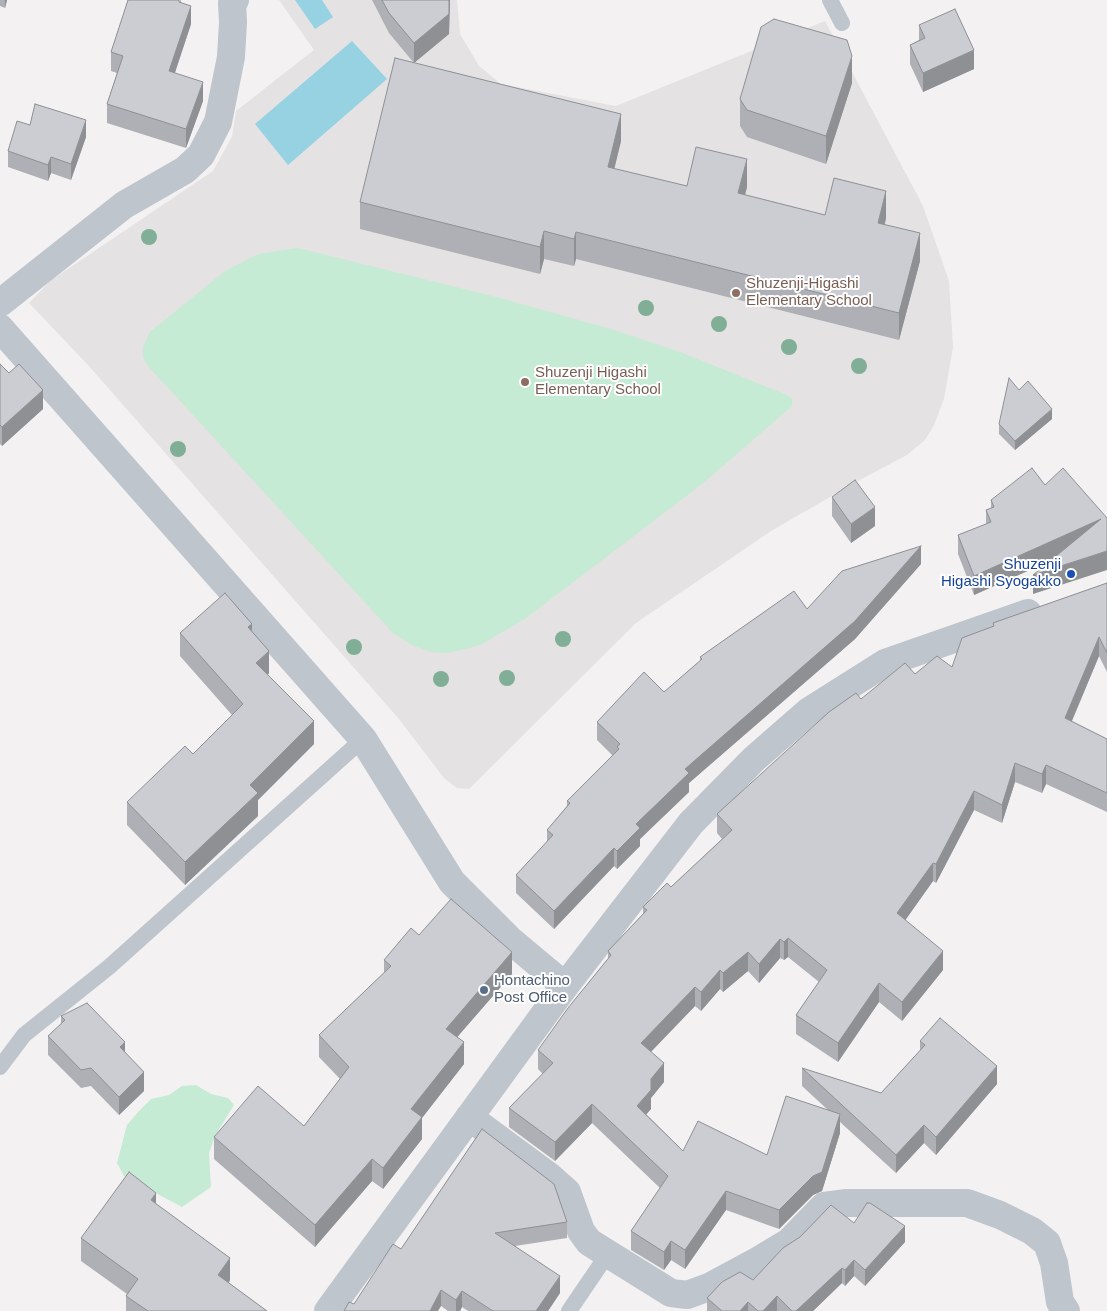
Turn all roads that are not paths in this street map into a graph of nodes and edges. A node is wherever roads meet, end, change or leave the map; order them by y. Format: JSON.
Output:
{"nodes":[{"id":1,"x":830,"y":0,"type":"edge"},
{"id":2,"x":232,"y":1,"type":"edge"},
{"id":3,"x":842,"y":23,"type":"dead end"},
{"id":4,"x":0,"y":303,"type":"edge"},
{"id":5,"x":0,"y":328,"type":"edge"},
{"id":6,"x":1052,"y":604,"type":"edge"},
{"id":7,"x":363,"y":739,"type":"junction"},
{"id":8,"x":565,"y":986,"type":"junction"},
{"id":9,"x":0,"y":1067,"type":"edge"},
{"id":10,"x":469,"y":1117,"type":"junction"},
{"id":11,"x":607,"y":1255,"type":"junction"},
{"id":12,"x":328,"y":1311,"type":"edge"},
{"id":13,"x":569,"y":1311,"type":"edge"},
{"id":14,"x":1066,"y":1311,"type":"edge"}],
"edges":[{"from":1,"to":3,"type":"lane"},
{"from":2,"to":4,"type":"street"},
{"from":5,"to":7,"type":"street"},
{"from":6,"to":8,"type":"street"},
{"from":7,"to":8,"type":"street"},
{"from":7,"to":9,"type":"lane"},
{"from":8,"to":10,"type":"street"},
{"from":10,"to":11,"type":"street"},
{"from":10,"to":12,"type":"street"},
{"from":11,"to":13,"type":"lane"},
{"from":11,"to":14,"type":"street"}]}
